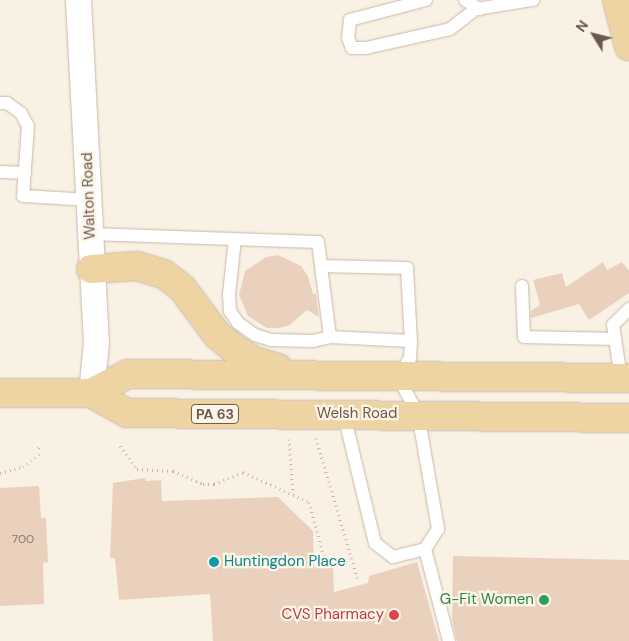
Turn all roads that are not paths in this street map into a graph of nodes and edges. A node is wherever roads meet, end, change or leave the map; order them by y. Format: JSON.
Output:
{"nodes":[{"id":1,"x":78,"y":0,"type":"edge"},
{"id":2,"x":426,"y":0,"type":"edge"},
{"id":3,"x":465,"y":0,"type":"edge"},
{"id":4,"x":533,"y":0,"type":"edge"},
{"id":5,"x":619,"y":0,"type":"edge"},
{"id":6,"x":479,"y":9,"type":"junction"},
{"id":7,"x":629,"y":19,"type":"edge"},
{"id":8,"x":629,"y":46,"type":"edge"},
{"id":9,"x":0,"y":102,"type":"edge"},
{"id":10,"x":0,"y":172,"type":"edge"},
{"id":11,"x":25,"y":173,"type":"junction"},
{"id":12,"x":90,"y":200,"type":"junction"},
{"id":13,"x":90,"y":234,"type":"junction"},
{"id":14,"x":235,"y":239,"type":"junction"},
{"id":15,"x":321,"y":266,"type":"junction"},
{"id":16,"x":91,"y":269,"type":"junction"},
{"id":17,"x":522,"y":286,"type":"dead end"},
{"id":18,"x":629,"y":309,"type":"edge"},
{"id":19,"x":330,"y":337,"type":"junction"},
{"id":20,"x":615,"y":339,"type":"junction"},
{"id":21,"x":411,"y":341,"type":"junction"},
{"id":22,"x":306,"y":375,"type":"junction"},
{"id":23,"x":398,"y":377,"type":"junction"},
{"id":24,"x":625,"y":378,"type":"edge"},
{"id":25,"x":0,"y":392,"type":"edge"},
{"id":26,"x":91,"y":393,"type":"junction"},
{"id":27,"x":418,"y":414,"type":"junction"},
{"id":28,"x":344,"y":415,"type":"junction"},
{"id":29,"x":629,"y":418,"type":"edge"},
{"id":30,"x":426,"y":549,"type":"junction"},
{"id":31,"x":449,"y":641,"type":"edge"}],
"edges":[{"from":1,"to":12,"type":"street","name":"Walton Road"},
{"from":2,"to":6,"type":"lane"},
{"from":3,"to":6,"type":"lane"},
{"from":4,"to":6,"type":"lane"},
{"from":5,"to":7,"type":"main road"},
{"from":5,"to":8,"type":"main road"},
{"from":9,"to":11,"type":"lane"},
{"from":10,"to":11,"type":"lane"},
{"from":11,"to":12,"type":"lane"},
{"from":12,"to":13,"type":"street","name":"Walton Road"},
{"from":13,"to":14,"type":"lane"},
{"from":13,"to":16,"type":"street","name":"Walton Road"},
{"from":14,"to":15,"type":"lane"},
{"from":14,"to":19,"type":"lane"},
{"from":15,"to":19,"type":"lane"},
{"from":15,"to":21,"type":"lane"},
{"from":16,"to":22,"type":"main road"},
{"from":16,"to":26,"type":"street","name":"Walton Road"},
{"from":17,"to":20,"type":"lane"},
{"from":18,"to":20,"type":"lane"},
{"from":19,"to":21,"type":"lane"},
{"from":20,"to":24,"type":"lane"},
{"from":21,"to":23,"type":"lane"},
{"from":22,"to":23,"type":"main road","name":"Welsh Road","number":"PA 63"},
{"from":22,"to":26,"type":"main road","name":"Welsh Road","number":"PA 63"},
{"from":23,"to":24,"type":"main road","name":"Welsh Road","number":"PA 63"},
{"from":23,"to":27,"type":"lane"},
{"from":25,"to":26,"type":"main road","name":"Welsh Road","number":"PA 63"},
{"from":26,"to":28,"type":"main road","name":"Welsh Road","number":"PA 63"},
{"from":27,"to":28,"type":"main road","name":"Welsh Road","number":"PA 63"},
{"from":27,"to":29,"type":"main road","name":"Welsh Road","number":"PA 63"},
{"from":27,"to":30,"type":"lane"},
{"from":28,"to":30,"type":"lane"},
{"from":30,"to":31,"type":"lane"}]}
